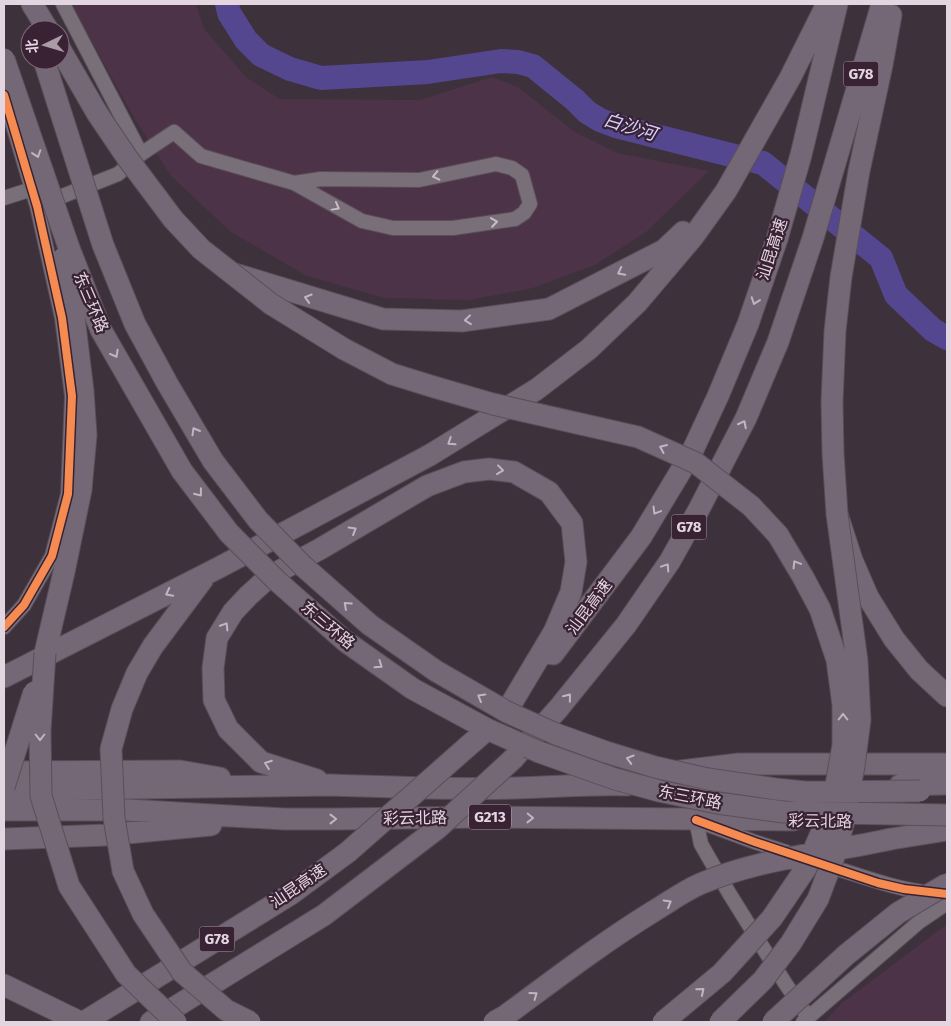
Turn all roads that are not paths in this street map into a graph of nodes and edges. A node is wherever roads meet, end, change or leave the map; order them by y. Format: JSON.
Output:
{"nodes":[{"id":1,"x":24,"y":4,"type":"edge"},
{"id":2,"x":32,"y":4,"type":"edge"},
{"id":3,"x":62,"y":4,"type":"edge"},
{"id":4,"x":827,"y":4,"type":"edge"},
{"id":5,"x":837,"y":4,"type":"edge"},
{"id":6,"x":882,"y":4,"type":"edge"},
{"id":7,"x":893,"y":4,"type":"edge"},
{"id":8,"x":30,"y":20,"type":"edge"},
{"id":9,"x":42,"y":20,"type":"edge"},
{"id":10,"x":4,"y":59,"type":"edge"},
{"id":11,"x":70,"y":66,"type":"edge"},
{"id":12,"x":47,"y":70,"type":"edge"},
{"id":13,"x":4,"y":95,"type":"edge"},
{"id":14,"x":141,"y":154,"type":"junction"},
{"id":15,"x":38,"y":183,"type":"junction"},
{"id":16,"x":294,"y":183,"type":"junction"},
{"id":17,"x":4,"y":198,"type":"edge"},
{"id":18,"x":719,"y":200,"type":"junction"},
{"id":19,"x":37,"y":206,"type":"junction"},
{"id":20,"x":231,"y":273,"type":"junction"},
{"id":21,"x":837,"y":514,"type":"junction"},
{"id":22,"x":208,"y":573,"type":"junction"},
{"id":23,"x":4,"y":626,"type":"edge"},
{"id":24,"x":45,"y":653,"type":"junction"},
{"id":25,"x":4,"y":677,"type":"edge"},
{"id":26,"x":947,"y":696,"type":"edge"},
{"id":27,"x":508,"y":709,"type":"junction"},
{"id":28,"x":947,"y":764,"type":"edge"},
{"id":29,"x":4,"y":772,"type":"edge"},
{"id":30,"x":599,"y":784,"type":"junction"},
{"id":31,"x":947,"y":784,"type":"edge"},
{"id":32,"x":331,"y":785,"type":"junction"},
{"id":33,"x":265,"y":786,"type":"junction"},
{"id":34,"x":4,"y":788,"type":"edge"},
{"id":35,"x":947,"y":791,"type":"edge"},
{"id":36,"x":4,"y":810,"type":"edge"},
{"id":37,"x":947,"y":815,"type":"edge"},
{"id":38,"x":284,"y":819,"type":"junction"},
{"id":39,"x":696,"y":820,"type":"junction"},
{"id":40,"x":947,"y":823,"type":"edge"},
{"id":41,"x":947,"y":830,"type":"edge"},
{"id":42,"x":4,"y":838,"type":"edge"},
{"id":43,"x":878,"y":883,"type":"junction"},
{"id":44,"x":947,"y":884,"type":"edge"},
{"id":45,"x":947,"y":894,"type":"edge"},
{"id":46,"x":947,"y":903,"type":"edge"},
{"id":47,"x":898,"y":940,"type":"junction"},
{"id":48,"x":4,"y":985,"type":"edge"},
{"id":49,"x":805,"y":1020,"type":"edge"},
{"id":50,"x":82,"y":1022,"type":"edge"},
{"id":51,"x":151,"y":1022,"type":"edge"},
{"id":52,"x":176,"y":1022,"type":"edge"},
{"id":53,"x":250,"y":1022,"type":"edge"},
{"id":54,"x":494,"y":1022,"type":"edge"},
{"id":55,"x":663,"y":1022,"type":"edge"},
{"id":56,"x":720,"y":1022,"type":"edge"},
{"id":57,"x":773,"y":1022,"type":"edge"}],
"edges":[{"from":1,"to":8,"type":"highway"},
{"from":2,"to":9,"type":"highway"},
{"from":3,"to":14,"type":"street"},
{"from":4,"to":18,"type":"highway"},
{"from":5,"to":27,"type":"highway","name":"汕昆高速","number":"G78","one_way":true},
{"from":51,"to":6,"type":"highway","number":"G78","one_way":true,"bridge":true},
{"from":7,"to":21,"type":"highway"},
{"from":10,"to":15,"type":"highway","name":"东三环路","one_way":true,"bridge":true},
{"from":11,"to":20,"type":"highway","bridge":true},
{"from":35,"to":12,"type":"highway","name":"东三环路","one_way":true,"bridge":true},
{"from":13,"to":15,"type":"street"},
{"from":14,"to":16,"type":"street"},
{"from":14,"to":19,"type":"street"},
{"from":15,"to":17,"type":"street"},
{"from":15,"to":19,"type":"street"},
{"from":15,"to":24,"type":"highway","bridge":true},
{"from":15,"to":37,"type":"highway","name":"东三环路","one_way":true,"bridge":true},
{"from":16,"to":16,"type":"street","one_way":true},
{"from":18,"to":20,"type":"highway","one_way":true},
{"from":18,"to":22,"type":"highway","one_way":true},
{"from":19,"to":23,"type":"street"},
{"from":55,"to":20,"type":"highway","one_way":true,"bridge":true},
{"from":21,"to":26,"type":"highway","bridge":true},
{"from":21,"to":56,"type":"highway","bridge":true},
{"from":22,"to":25,"type":"highway","one_way":true},
{"from":22,"to":53,"type":"highway","bridge":true},
{"from":24,"to":34,"type":"highway","bridge":true},
{"from":24,"to":52,"type":"highway","one_way":true,"bridge":true},
{"from":32,"to":27,"type":"highway","one_way":true},
{"from":27,"to":50,"type":"highway","name":"汕昆高速","number":"G78","bridge":true},
{"from":28,"to":30,"type":"highway"},
{"from":29,"to":33,"type":"highway"},
{"from":30,"to":31,"type":"highway","name":"彩云北路","number":"G213"},
{"from":30,"to":32,"type":"highway","name":"彩云北路","number":"G213"},
{"from":32,"to":33,"type":"highway","name":"彩云北路","number":"G213"},
{"from":33,"to":34,"type":"highway","name":"彩云北路","number":"G213"},
{"from":36,"to":38,"type":"highway","name":"彩云北路","number":"G213"},
{"from":38,"to":39,"type":"highway","name":"彩云北路","number":"G213","one_way":true},
{"from":38,"to":42,"type":"highway"},
{"from":39,"to":40,"type":"highway","name":"彩云北路"},
{"from":39,"to":43,"type":"street","number":"G213"},
{"from":39,"to":49,"type":"street"},
{"from":54,"to":41,"type":"highway","one_way":true,"bridge":true},
{"from":43,"to":45,"type":"street","number":"G213"},
{"from":43,"to":47,"type":"street"},
{"from":44,"to":57,"type":"highway","bridge":true},
{"from":46,"to":47,"type":"street"},
{"from":47,"to":49,"type":"street"},
{"from":48,"to":50,"type":"highway"}]}
